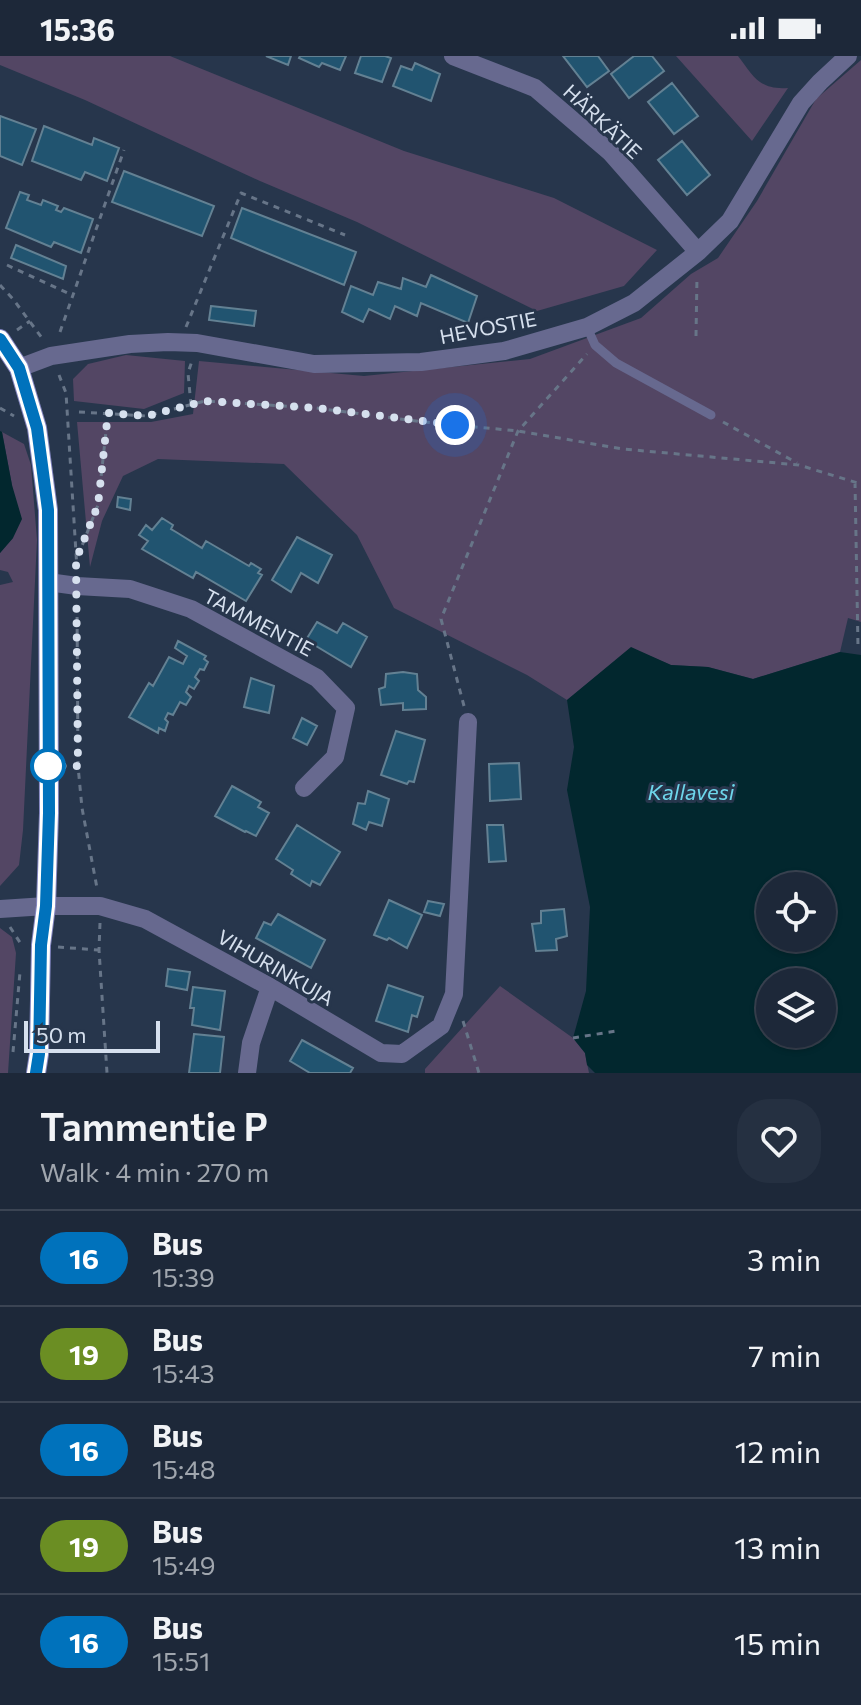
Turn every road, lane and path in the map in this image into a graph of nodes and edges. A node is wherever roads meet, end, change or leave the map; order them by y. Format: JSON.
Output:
{"nodes":[{"id":1,"x":453,"y":56,"type":"edge"},
{"id":2,"x":848,"y":56,"type":"edge"},
{"id":3,"x":124,"y":150,"type":"dead end"},
{"id":4,"x":345,"y":235,"type":"dead end"},
{"id":5,"x":698,"y":252,"type":"junction"},
{"id":6,"x":7,"y":265,"type":"dead end"},
{"id":7,"x":0,"y":285,"type":"edge"},
{"id":8,"x":74,"y":296,"type":"junction"},
{"id":9,"x":587,"y":327,"type":"junction"},
{"id":10,"x":60,"y":332,"type":"dead end"},
{"id":11,"x":696,"y":336,"type":"dead end"},
{"id":12,"x":191,"y":337,"type":"junction"},
{"id":13,"x":0,"y":339,"type":"edge"},
{"id":14,"x":595,"y":345,"type":"junction"},
{"id":15,"x":51,"y":356,"type":"junction"},
{"id":16,"x":19,"y":368,"type":"junction"},
{"id":17,"x":191,"y":405,"type":"junction"},
{"id":18,"x":0,"y":408,"type":"edge"},
{"id":19,"x":79,"y":412,"type":"dead end"},
{"id":20,"x":108,"y":413,"type":"junction"},
{"id":21,"x":711,"y":415,"type":"joint"},
{"id":22,"x":18,"y":418,"type":"dead end"},
{"id":23,"x":518,"y":431,"type":"junction"},
{"id":24,"x":799,"y":465,"type":"junction"},
{"id":25,"x":855,"y":482,"type":"junction"},
{"id":26,"x":861,"y":484,"type":"edge"},
{"id":27,"x":76,"y":560,"type":"junction"},
{"id":28,"x":48,"y":582,"type":"junction"},
{"id":29,"x":77,"y":586,"type":"junction"},
{"id":30,"x":858,"y":647,"type":"dead end"},
{"id":31,"x":468,"y":722,"type":"joint"},
{"id":32,"x":304,"y":788,"type":"dead end"},
{"id":33,"x":46,"y":906,"type":"junction"},
{"id":34,"x":100,"y":906,"type":"junction"},
{"id":35,"x":3,"y":915,"type":"edge"},
{"id":36,"x":22,"y":946,"type":"dead end"},
{"id":37,"x":20,"y":973,"type":"dead end"},
{"id":38,"x":270,"y":987,"type":"junction"},
{"id":39,"x":454,"y":994,"type":"junction"},
{"id":40,"x":616,"y":1031,"type":"dead end"},
{"id":41,"x":573,"y":1038,"type":"dead end"},
{"id":42,"x":13,"y":1052,"type":"dead end"},
{"id":43,"x":36,"y":1073,"type":"edge"},
{"id":44,"x":107,"y":1073,"type":"edge"},
{"id":45,"x":247,"y":1073,"type":"edge"},
{"id":46,"x":479,"y":1073,"type":"edge"}],
"edges":[{"from":1,"to":5,"type":"street","name":"HÄRKÄTIE"},
{"from":2,"to":5,"type":"street","name":"HEVOSTIE"},
{"from":3,"to":8,"type":"path"},
{"from":4,"to":12,"type":"path"},
{"from":5,"to":9,"type":"street","name":"HEVOSTIE"},
{"from":5,"to":11,"type":"path"},
{"from":6,"to":8,"type":"path"},
{"from":7,"to":15,"type":"path"},
{"from":8,"to":10,"type":"path"},
{"from":9,"to":12,"type":"street","name":"HEVOSTIE"},
{"from":9,"to":14,"type":"lane"},
{"from":12,"to":15,"type":"street","name":"HEVOSTIE"},
{"from":12,"to":17,"type":"path"},
{"from":13,"to":16,"type":"main road"},
{"from":14,"to":21,"type":"lane"},
{"from":14,"to":23,"type":"path"},
{"from":15,"to":16,"type":"street","name":"HEVOSTIE"},
{"from":15,"to":27,"type":"path"},
{"from":16,"to":28,"type":"main road"},
{"from":17,"to":20,"type":"path"},
{"from":17,"to":23,"type":"path"},
{"from":18,"to":22,"type":"path"},
{"from":19,"to":20,"type":"path"},
{"from":20,"to":27,"type":"path"},
{"from":21,"to":24,"type":"path"},
{"from":23,"to":24,"type":"path"},
{"from":23,"to":31,"type":"path"},
{"from":24,"to":25,"type":"path"},
{"from":25,"to":26,"type":"path"},
{"from":25,"to":30,"type":"path"},
{"from":27,"to":29,"type":"path"},
{"from":28,"to":29,"type":"street","name":"TAMMENTIE"},
{"from":28,"to":33,"type":"main road"},
{"from":29,"to":32,"type":"street","name":"TAMMENTIE"},
{"from":29,"to":34,"type":"path"},
{"from":31,"to":39,"type":"street"},
{"from":33,"to":34,"type":"street","name":"VIHURINKUJA"},
{"from":33,"to":35,"type":"street","name":"VIHURINKUJA"},
{"from":33,"to":43,"type":"main road"},
{"from":34,"to":38,"type":"street","name":"VIHURINKUJA"},
{"from":34,"to":44,"type":"path"},
{"from":35,"to":36,"type":"path"},
{"from":37,"to":42,"type":"path"},
{"from":38,"to":39,"type":"street","name":"VIHURINKUJA"},
{"from":38,"to":45,"type":"street"},
{"from":39,"to":46,"type":"path"},
{"from":40,"to":41,"type":"path"}]}
